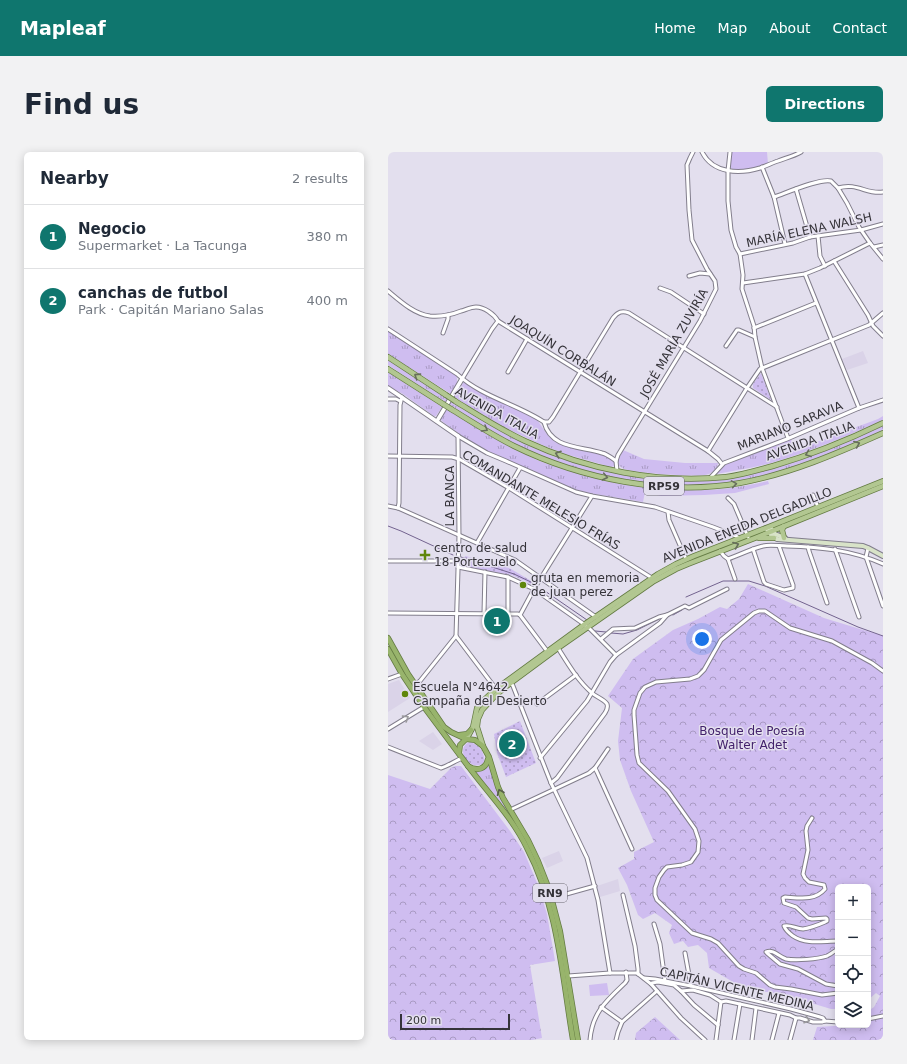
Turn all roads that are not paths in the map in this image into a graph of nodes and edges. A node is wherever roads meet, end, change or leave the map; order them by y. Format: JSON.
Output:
{"nodes":[{"id":1,"x":694,"y":152,"type":"edge"},
{"id":2,"x":702,"y":152,"type":"edge"},
{"id":3,"x":730,"y":152,"type":"edge"},
{"id":4,"x":801,"y":152,"type":"edge"},
{"id":5,"x":792,"y":154,"type":"edge"},
{"id":6,"x":762,"y":167,"type":"junction"},
{"id":7,"x":728,"y":171,"type":"junction"},
{"id":8,"x":838,"y":188,"type":"junction"},
{"id":9,"x":796,"y":190,"type":"junction"},
{"id":10,"x":883,"y":192,"type":"edge"},
{"id":11,"x":774,"y":197,"type":"junction"},
{"id":12,"x":883,"y":224,"type":"edge"},
{"id":13,"x":861,"y":230,"type":"junction"},
{"id":14,"x":818,"y":236,"type":"junction"},
{"id":15,"x":810,"y":237,"type":"junction"},
{"id":16,"x":870,"y":243,"type":"junction"},
{"id":17,"x":785,"y":244,"type":"junction"},
{"id":18,"x":883,"y":245,"type":"edge"},
{"id":19,"x":874,"y":247,"type":"junction"},
{"id":20,"x":740,"y":254,"type":"junction"},
{"id":21,"x":883,"y":259,"type":"edge"},
{"id":22,"x":834,"y":261,"type":"junction"},
{"id":23,"x":825,"y":266,"type":"junction"},
{"id":24,"x":710,"y":274,"type":"junction"},
{"id":25,"x":805,"y":274,"type":"junction"},
{"id":26,"x":689,"y":276,"type":"dead end"},
{"id":27,"x":743,"y":283,"type":"junction"},
{"id":28,"x":660,"y":288,"type":"dead end"},
{"id":29,"x":388,"y":291,"type":"edge"},
{"id":30,"x":816,"y":303,"type":"junction"},
{"id":31,"x":883,"y":313,"type":"edge"},
{"id":32,"x":704,"y":314,"type":"junction"},
{"id":33,"x":448,"y":315,"type":"junction"},
{"id":34,"x":498,"y":321,"type":"junction"},
{"id":35,"x":872,"y":323,"type":"junction"},
{"id":36,"x":754,"y":328,"type":"junction"},
{"id":37,"x":388,"y":329,"type":"edge"},
{"id":38,"x":443,"y":333,"type":"dead end"},
{"id":39,"x":883,"y":336,"type":"edge"},
{"id":40,"x":755,"y":337,"type":"junction"},
{"id":41,"x":527,"y":339,"type":"junction"},
{"id":42,"x":831,"y":341,"type":"junction"},
{"id":43,"x":726,"y":346,"type":"dead end"},
{"id":44,"x":684,"y":348,"type":"junction"},
{"id":45,"x":388,"y":357,"type":"edge"},
{"id":46,"x":762,"y":368,"type":"junction"},
{"id":47,"x":388,"y":369,"type":"edge"},
{"id":48,"x":508,"y":372,"type":"dead end"},
{"id":49,"x":580,"y":372,"type":"junction"},
{"id":50,"x":462,"y":379,"type":"junction"},
{"id":51,"x":388,"y":388,"type":"edge"},
{"id":52,"x":747,"y":388,"type":"junction"},
{"id":53,"x":402,"y":397,"type":"junction"},
{"id":54,"x":388,"y":399,"type":"edge"},
{"id":55,"x":883,"y":400,"type":"edge"},
{"id":56,"x":400,"y":401,"type":"junction"},
{"id":57,"x":777,"y":407,"type":"junction"},
{"id":58,"x":859,"y":408,"type":"junction"},
{"id":59,"x":644,"y":411,"type":"junction"},
{"id":60,"x":437,"y":421,"type":"junction"},
{"id":61,"x":544,"y":422,"type":"junction"},
{"id":62,"x":883,"y":423,"type":"edge"},
{"id":63,"x":883,"y":433,"type":"edge"},
{"id":64,"x":458,"y":436,"type":"junction"},
{"id":65,"x":788,"y":438,"type":"junction"},
{"id":66,"x":708,"y":451,"type":"junction"},
{"id":67,"x":388,"y":456,"type":"edge"},
{"id":68,"x":399,"y":456,"type":"junction"},
{"id":69,"x":459,"y":459,"type":"junction"},
{"id":70,"x":616,"y":460,"type":"junction"},
{"id":71,"x":722,"y":464,"type":"junction"},
{"id":72,"x":520,"y":468,"type":"junction"},
{"id":73,"x":616,"y":471,"type":"junction"},
{"id":74,"x":710,"y":478,"type":"junction"},
{"id":75,"x":883,"y":480,"type":"edge"},
{"id":76,"x":883,"y":486,"type":"edge"},
{"id":77,"x":509,"y":488,"type":"junction"},
{"id":78,"x":813,"y":495,"type":"dead end"},
{"id":79,"x":592,"y":496,"type":"junction"},
{"id":80,"x":728,"y":498,"type":"dead end"},
{"id":81,"x":388,"y":506,"type":"edge"},
{"id":82,"x":818,"y":507,"type":"junction"},
{"id":83,"x":398,"y":508,"type":"junction"},
{"id":84,"x":668,"y":512,"type":"junction"},
{"id":85,"x":784,"y":526,"type":"junction"},
{"id":86,"x":572,"y":528,"type":"junction"},
{"id":87,"x":769,"y":530,"type":"junction"},
{"id":88,"x":459,"y":536,"type":"junction"},
{"id":89,"x":739,"y":538,"type":"junction"},
{"id":90,"x":749,"y":538,"type":"junction"},
{"id":91,"x":755,"y":538,"type":"junction"},
{"id":92,"x":774,"y":538,"type":"junction"},
{"id":93,"x":786,"y":539,"type":"junction"},
{"id":94,"x":477,"y":543,"type":"junction"},
{"id":95,"x":779,"y":546,"type":"junction"},
{"id":96,"x":808,"y":546,"type":"junction"},
{"id":97,"x":868,"y":548,"type":"junction"},
{"id":98,"x":835,"y":549,"type":"junction"},
{"id":99,"x":753,"y":550,"type":"junction"},
{"id":100,"x":720,"y":551,"type":"junction"},
{"id":101,"x":883,"y":555,"type":"edge"},
{"id":102,"x":866,"y":557,"type":"junction"},
{"id":103,"x":686,"y":559,"type":"junction"},
{"id":104,"x":728,"y":559,"type":"junction"},
{"id":105,"x":388,"y":561,"type":"edge"},
{"id":106,"x":458,"y":561,"type":"junction"},
{"id":107,"x":883,"y":564,"type":"edge"},
{"id":108,"x":458,"y":567,"type":"junction"},
{"id":109,"x":485,"y":572,"type":"junction"},
{"id":110,"x":508,"y":577,"type":"junction"},
{"id":111,"x":541,"y":578,"type":"junction"},
{"id":112,"x":736,"y":579,"type":"dead end"},
{"id":113,"x":653,"y":580,"type":"junction"},
{"id":114,"x":534,"y":588,"type":"junction"},
{"id":115,"x":727,"y":589,"type":"dead end"},
{"id":116,"x":827,"y":603,"type":"dead end"},
{"id":117,"x":883,"y":606,"type":"edge"},
{"id":118,"x":388,"y":613,"type":"edge"},
{"id":119,"x":456,"y":613,"type":"junction"},
{"id":120,"x":484,"y":613,"type":"junction"},
{"id":121,"x":508,"y":613,"type":"junction"},
{"id":122,"x":520,"y":614,"type":"junction"},
{"id":123,"x":667,"y":615,"type":"junction"},
{"id":124,"x":859,"y":617,"type":"dead end"},
{"id":125,"x":597,"y":618,"type":"junction"},
{"id":126,"x":587,"y":625,"type":"junction"},
{"id":127,"x":456,"y":636,"type":"junction"},
{"id":128,"x":388,"y":638,"type":"edge"},
{"id":129,"x":601,"y":639,"type":"junction"},
{"id":130,"x":558,"y":648,"type":"junction"},
{"id":131,"x":388,"y":649,"type":"edge"},
{"id":132,"x":548,"y":653,"type":"junction"},
{"id":133,"x":616,"y":655,"type":"junction"},
{"id":134,"x":883,"y":672,"type":"edge"},
{"id":135,"x":402,"y":674,"type":"junction"},
{"id":136,"x":576,"y":675,"type":"junction"},
{"id":137,"x":388,"y":679,"type":"edge"},
{"id":138,"x":510,"y":681,"type":"junction"},
{"id":139,"x":415,"y":685,"type":"junction"},
{"id":140,"x":496,"y":689,"type":"junction"},
{"id":141,"x":592,"y":693,"type":"junction"},
{"id":142,"x":537,"y":704,"type":"dead end"},
{"id":143,"x":424,"y":707,"type":"junction"},
{"id":144,"x":388,"y":729,"type":"edge"},
{"id":145,"x":471,"y":730,"type":"junction"},
{"id":146,"x":458,"y":735,"type":"junction"},
{"id":147,"x":466,"y":739,"type":"junction"},
{"id":148,"x":483,"y":746,"type":"junction"},
{"id":149,"x":388,"y":747,"type":"edge"},
{"id":150,"x":608,"y":749,"type":"dead end"},
{"id":151,"x":461,"y":756,"type":"junction"},
{"id":152,"x":488,"y":757,"type":"junction"},
{"id":153,"x":540,"y":758,"type":"junction"},
{"id":154,"x":468,"y":766,"type":"junction"},
{"id":155,"x":595,"y":768,"type":"junction"},
{"id":156,"x":550,"y":783,"type":"junction"},
{"id":157,"x":554,"y":790,"type":"junction"},
{"id":158,"x":510,"y":810,"type":"junction"},
{"id":159,"x":812,"y":818,"type":"dead end"},
{"id":160,"x":632,"y":849,"type":"dead end"},
{"id":161,"x":595,"y":886,"type":"junction"},
{"id":162,"x":623,"y":895,"type":"dead end"},
{"id":163,"x":552,"y":898,"type":"junction"},
{"id":164,"x":654,"y":924,"type":"dead end"},
{"id":165,"x":835,"y":941,"type":"edge"},
{"id":166,"x":835,"y":951,"type":"edge"},
{"id":167,"x":685,"y":953,"type":"dead end"},
{"id":168,"x":626,"y":972,"type":"junction"},
{"id":169,"x":610,"y":973,"type":"junction"},
{"id":170,"x":638,"y":974,"type":"junction"},
{"id":171,"x":568,"y":976,"type":"junction"},
{"id":172,"x":644,"y":978,"type":"junction"},
{"id":173,"x":665,"y":981,"type":"junction"},
{"id":174,"x":651,"y":984,"type":"junction"},
{"id":175,"x":835,"y":985,"type":"edge"},
{"id":176,"x":691,"y":986,"type":"junction"},
{"id":177,"x":656,"y":990,"type":"junction"},
{"id":178,"x":681,"y":991,"type":"junction"},
{"id":179,"x":835,"y":993,"type":"edge"},
{"id":180,"x":721,"y":1002,"type":"junction"},
{"id":181,"x":740,"y":1004,"type":"junction"},
{"id":182,"x":601,"y":1007,"type":"junction"},
{"id":183,"x":756,"y":1008,"type":"junction"},
{"id":184,"x":779,"y":1013,"type":"junction"},
{"id":185,"x":883,"y":1016,"type":"edge"},
{"id":186,"x":796,"y":1018,"type":"junction"},
{"id":187,"x":871,"y":1018,"type":"edge"},
{"id":188,"x":825,"y":1021,"type":"junction"},
{"id":189,"x":622,"y":1022,"type":"junction"},
{"id":190,"x":835,"y":1022,"type":"edge"},
{"id":191,"x":718,"y":1025,"type":"junction"},
{"id":192,"x":573,"y":1040,"type":"edge"},
{"id":193,"x":578,"y":1040,"type":"edge"},
{"id":194,"x":590,"y":1040,"type":"edge"},
{"id":195,"x":616,"y":1040,"type":"edge"},
{"id":196,"x":705,"y":1040,"type":"edge"},
{"id":197,"x":716,"y":1040,"type":"edge"},
{"id":198,"x":734,"y":1040,"type":"edge"},
{"id":199,"x":752,"y":1040,"type":"edge"},
{"id":200,"x":772,"y":1040,"type":"edge"},
{"id":201,"x":790,"y":1040,"type":"edge"}],
"edges":[{"from":1,"to":24,"type":"street","name":"JOSÉ MARÍA ZUVIRÍA"},
{"from":2,"to":7,"type":"street"},
{"from":3,"to":7,"type":"street"},
{"from":4,"to":5,"type":"street"},
{"from":5,"to":6,"type":"street"},
{"from":6,"to":7,"type":"street"},
{"from":6,"to":11,"type":"street"},
{"from":7,"to":20,"type":"street"},
{"from":8,"to":9,"type":"street"},
{"from":8,"to":10,"type":"street"},
{"from":8,"to":13,"type":"street"},
{"from":9,"to":11,"type":"street"},
{"from":9,"to":15,"type":"street"},
{"from":11,"to":17,"type":"street"},
{"from":12,"to":13,"type":"street","name":"MARÍA ELENA WALSH"},
{"from":13,"to":14,"type":"street","name":"MARÍA ELENA WALSH"},
{"from":13,"to":16,"type":"street"},
{"from":14,"to":15,"type":"street","name":"MARÍA ELENA WALSH"},
{"from":14,"to":23,"type":"street"},
{"from":15,"to":17,"type":"street","name":"MARÍA ELENA WALSH"},
{"from":16,"to":19,"type":"street"},
{"from":16,"to":22,"type":"street"},
{"from":17,"to":20,"type":"street","name":"MARÍA ELENA WALSH"},
{"from":18,"to":19,"type":"street"},
{"from":19,"to":21,"type":"street"},
{"from":20,"to":27,"type":"street"},
{"from":22,"to":23,"type":"street"},
{"from":22,"to":35,"type":"street"},
{"from":23,"to":25,"type":"street"},
{"from":24,"to":26,"type":"street"},
{"from":24,"to":32,"type":"street","name":"JOSÉ MARÍA ZUVIRÍA"},
{"from":25,"to":27,"type":"street"},
{"from":25,"to":30,"type":"street"},
{"from":27,"to":36,"type":"street"},
{"from":28,"to":32,"type":"street"},
{"from":29,"to":33,"type":"street","name":"JOAQUÍN CORBALÁN"},
{"from":30,"to":36,"type":"street"},
{"from":30,"to":42,"type":"street"},
{"from":31,"to":35,"type":"street"},
{"from":32,"to":44,"type":"street","name":"JOSÉ MARÍA ZUVIRÍA"},
{"from":33,"to":34,"type":"street","name":"JOAQUÍN CORBALÁN"},
{"from":33,"to":38,"type":"street"},
{"from":34,"to":41,"type":"street","name":"JOAQUÍN CORBALÁN"},
{"from":34,"to":50,"type":"street"},
{"from":35,"to":39,"type":"street"},
{"from":35,"to":42,"type":"street"},
{"from":36,"to":40,"type":"street"},
{"from":37,"to":50,"type":"street"},
{"from":40,"to":43,"type":"street"},
{"from":40,"to":46,"type":"street"},
{"from":41,"to":48,"type":"street"},
{"from":41,"to":49,"type":"street","name":"JOAQUÍN CORBALÁN"},
{"from":42,"to":46,"type":"street"},
{"from":42,"to":58,"type":"street"},
{"from":44,"to":49,"type":"street"},
{"from":44,"to":52,"type":"street"},
{"from":44,"to":59,"type":"street","name":"JOSÉ MARÍA ZUVIRÍA"},
{"from":73,"to":45,"type":"main road","name":"AVENIDA ITALIA","number":"RP59","one_way":true,"bridge":true},
{"from":46,"to":52,"type":"street"},
{"from":46,"to":57,"type":"street"},
{"from":47,"to":63,"type":"main road","name":"AVENIDA ITALIA","number":"RP59","one_way":true,"bridge":true},
{"from":49,"to":59,"type":"street","name":"JOAQUÍN CORBALÁN"},
{"from":49,"to":61,"type":"street"},
{"from":50,"to":60,"type":"street"},
{"from":50,"to":61,"type":"street"},
{"from":51,"to":53,"type":"street"},
{"from":52,"to":57,"type":"street"},
{"from":52,"to":66,"type":"street"},
{"from":53,"to":56,"type":"street"},
{"from":53,"to":60,"type":"street"},
{"from":54,"to":56,"type":"street"},
{"from":55,"to":58,"type":"street","name":"MARIANO SARAVIA"},
{"from":56,"to":68,"type":"street"},
{"from":57,"to":65,"type":"street"},
{"from":58,"to":65,"type":"street","name":"MARIANO SARAVIA"},
{"from":59,"to":66,"type":"street","name":"JOAQUÍN CORBALÁN"},
{"from":59,"to":70,"type":"street","name":"JOSÉ MARÍA ZUVIRÍA"},
{"from":60,"to":64,"type":"street"},
{"from":61,"to":70,"type":"street"},
{"from":62,"to":74,"type":"main road","name":"AVENIDA ITALIA","number":"RP59","one_way":true},
{"from":64,"to":69,"type":"street","name":"LA BANCA"},
{"from":64,"to":72,"type":"street"},
{"from":65,"to":71,"type":"street","name":"MARIANO SARAVIA"},
{"from":66,"to":71,"type":"street","name":"JOAQUÍN CORBALÁN"},
{"from":67,"to":68,"type":"street","name":"COMANDANTE MELESIO FRÍAS"},
{"from":68,"to":69,"type":"street","name":"COMANDANTE MELESIO FRÍAS"},
{"from":68,"to":83,"type":"street"},
{"from":69,"to":77,"type":"street","name":"COMANDANTE MELESIO FRÍAS"},
{"from":69,"to":88,"type":"street","name":"LA BANCA"},
{"from":70,"to":73,"type":"street","name":"JOSÉ MARÍA ZUVIRÍA"},
{"from":71,"to":74,"type":"street","name":"MARIANO SARAVIA"},
{"from":72,"to":77,"type":"street"},
{"from":72,"to":79,"type":"street"},
{"from":73,"to":74,"type":"main road","name":"AVENIDA ITALIA","number":"RP59"},
{"from":75,"to":82,"type":"main road","name":"AVENIDA ENEIDA DELGADILLO"},
{"from":76,"to":85,"type":"main road","name":"AVENIDA ENEIDA DELGADILLO"},
{"from":77,"to":86,"type":"street","name":"COMANDANTE MELESIO FRÍAS"},
{"from":77,"to":94,"type":"street"},
{"from":78,"to":82,"type":"street"},
{"from":79,"to":84,"type":"street"},
{"from":79,"to":86,"type":"street"},
{"from":80,"to":90,"type":"street"},
{"from":81,"to":83,"type":"street"},
{"from":82,"to":87,"type":"main road","name":"AVENIDA ENEIDA DELGADILLO"},
{"from":83,"to":88,"type":"street"},
{"from":84,"to":89,"type":"street"},
{"from":84,"to":103,"type":"street"},
{"from":85,"to":87,"type":"main road","name":"AVENIDA ENEIDA DELGADILLO"},
{"from":85,"to":93,"type":"main road"},
{"from":86,"to":111,"type":"street"},
{"from":86,"to":113,"type":"street","name":"COMANDANTE MELESIO FRÍAS"},
{"from":87,"to":90,"type":"main road","name":"AVENIDA ENEIDA DELGADILLO"},
{"from":87,"to":91,"type":"main road","name":"AVENIDA ENEIDA DELGADILLO"},
{"from":87,"to":92,"type":"main road"},
{"from":87,"to":93,"type":"main road"},
{"from":88,"to":94,"type":"street"},
{"from":88,"to":106,"type":"street","name":"LA BANCA"},
{"from":89,"to":90,"type":"main road","name":"AVENIDA ENEIDA DELGADILLO"},
{"from":89,"to":103,"type":"main road","name":"AVENIDA ENEIDA DELGADILLO"},
{"from":90,"to":91,"type":"main road","name":"AVENIDA ENEIDA DELGADILLO"},
{"from":100,"to":90,"type":"main road","name":"AVENIDA ENEIDA DELGADILLO","one_way":true},
{"from":91,"to":92,"type":"main road"},
{"from":92,"to":93,"type":"main road"},
{"from":93,"to":97,"type":"main road"},
{"from":94,"to":111,"type":"street"},
{"from":95,"to":96,"type":"street"},
{"from":95,"to":99,"type":"street"},
{"from":95,"to":99,"type":"street"},
{"from":96,"to":98,"type":"street"},
{"from":96,"to":116,"type":"street"},
{"from":97,"to":101,"type":"main road"},
{"from":97,"to":102,"type":"street"},
{"from":98,"to":102,"type":"street"},
{"from":98,"to":124,"type":"street"},
{"from":99,"to":104,"type":"street"},
{"from":100,"to":104,"type":"street"},
{"from":100,"to":113,"type":"main road","name":"AVENIDA ENEIDA DELGADILLO"},
{"from":102,"to":107,"type":"street"},
{"from":102,"to":117,"type":"street"},
{"from":103,"to":113,"type":"main road","name":"AVENIDA ENEIDA DELGADILLO"},
{"from":104,"to":112,"type":"street"},
{"from":105,"to":106,"type":"street"},
{"from":106,"to":108,"type":"street","name":"LA BANCA"},
{"from":108,"to":109,"type":"street"},
{"from":108,"to":119,"type":"street","name":"LA BANCA"},
{"from":109,"to":110,"type":"street"},
{"from":109,"to":120,"type":"street"},
{"from":110,"to":114,"type":"street"},
{"from":110,"to":121,"type":"street"},
{"from":111,"to":114,"type":"street"},
{"from":111,"to":125,"type":"street"},
{"from":113,"to":125,"type":"main road","name":"AVENIDA ENEIDA DELGADILLO"},
{"from":114,"to":122,"type":"street"},
{"from":114,"to":126,"type":"street"},
{"from":115,"to":123,"type":"street"},
{"from":118,"to":119,"type":"street"},
{"from":119,"to":120,"type":"street"},
{"from":119,"to":127,"type":"street","name":"LA BANCA"},
{"from":120,"to":121,"type":"street"},
{"from":121,"to":122,"type":"street"},
{"from":122,"to":132,"type":"street"},
{"from":123,"to":129,"type":"street"},
{"from":123,"to":133,"type":"street"},
{"from":125,"to":126,"type":"main road","name":"AVENIDA ENEIDA DELGADILLO"},
{"from":126,"to":129,"type":"street"},
{"from":126,"to":130,"type":"main road","name":"AVENIDA ENEIDA DELGADILLO"},
{"from":126,"to":132,"type":"main road","name":"AVENIDA ENEIDA DELGADILLO"},
{"from":127,"to":139,"type":"street"},
{"from":127,"to":140,"type":"street"},
{"from":128,"to":139,"type":"highway"},
{"from":129,"to":133,"type":"street"},
{"from":130,"to":132,"type":"main road","name":"AVENIDA ENEIDA DELGADILLO"},
{"from":130,"to":136,"type":"street"},
{"from":131,"to":135,"type":"highway","number":"RN9"},
{"from":132,"to":138,"type":"main road","name":"AVENIDA ENEIDA DELGADILLO"},
{"from":133,"to":141,"type":"street"},
{"from":134,"to":179,"type":"street"},
{"from":135,"to":137,"type":"street"},
{"from":135,"to":143,"type":"highway","number":"RN9"},
{"from":136,"to":141,"type":"street"},
{"from":136,"to":142,"type":"street"},
{"from":138,"to":140,"type":"main road","name":"AVENIDA ENEIDA DELGADILLO"},
{"from":138,"to":148,"type":"main road","name":"AVENIDA ENEIDA DELGADILLO"},
{"from":138,"to":153,"type":"street"},
{"from":139,"to":146,"type":"highway"},
{"from":140,"to":145,"type":"main road","name":"AVENIDA ENEIDA DELGADILLO"},
{"from":141,"to":153,"type":"street"},
{"from":141,"to":156,"type":"street"},
{"from":144,"to":143,"type":"street","one_way":true},
{"from":143,"to":151,"type":"highway","number":"RN9"},
{"from":145,"to":146,"type":"highway"},
{"from":145,"to":147,"type":"main road","name":"AVENIDA ENEIDA DELGADILLO"},
{"from":146,"to":147,"type":"highway"},
{"from":147,"to":148,"type":"highway"},
{"from":147,"to":151,"type":"highway"},
{"from":148,"to":152,"type":"highway","number":"RN9"},
{"from":149,"to":151,"type":"street"},
{"from":150,"to":155,"type":"street"},
{"from":151,"to":154,"type":"highway","number":"RN9"},
{"from":152,"to":154,"type":"highway"},
{"from":158,"to":152,"type":"highway","number":"RN9","one_way":true},
{"from":153,"to":156,"type":"street"},
{"from":154,"to":192,"type":"highway","number":"RN9"},
{"from":155,"to":157,"type":"street"},
{"from":155,"to":160,"type":"street"},
{"from":156,"to":157,"type":"street"},
{"from":157,"to":158,"type":"street"},
{"from":157,"to":161,"type":"street"},
{"from":158,"to":163,"type":"highway","number":"RN9"},
{"from":159,"to":165,"type":"street"},
{"from":161,"to":163,"type":"street"},
{"from":161,"to":169,"type":"street"},
{"from":162,"to":170,"type":"street"},
{"from":163,"to":171,"type":"highway","number":"RN9"},
{"from":164,"to":173,"type":"street"},
{"from":166,"to":175,"type":"street"},
{"from":167,"to":176,"type":"street"},
{"from":168,"to":169,"type":"street"},
{"from":168,"to":170,"type":"street"},
{"from":168,"to":182,"type":"street"},
{"from":169,"to":171,"type":"street"},
{"from":170,"to":172,"type":"street"},
{"from":171,"to":193,"type":"highway","number":"RN9"},
{"from":172,"to":173,"type":"street","name":"CAPITÁN VICENTE MEDINA"},
{"from":172,"to":174,"type":"street"},
{"from":173,"to":176,"type":"street","name":"CAPITÁN VICENTE MEDINA"},
{"from":174,"to":177,"type":"street"},
{"from":174,"to":178,"type":"street","name":"CAPITÁN VICENTE MEDINA"},
{"from":176,"to":188,"type":"street","name":"CAPITÁN VICENTE MEDINA"},
{"from":177,"to":189,"type":"street"},
{"from":177,"to":196,"type":"street"},
{"from":178,"to":180,"type":"street","name":"CAPITÁN VICENTE MEDINA"},
{"from":178,"to":191,"type":"street"},
{"from":180,"to":181,"type":"street","name":"CAPITÁN VICENTE MEDINA"},
{"from":180,"to":191,"type":"street"},
{"from":181,"to":183,"type":"street","name":"CAPITÁN VICENTE MEDINA"},
{"from":181,"to":198,"type":"street"},
{"from":182,"to":189,"type":"street"},
{"from":182,"to":194,"type":"street"},
{"from":183,"to":184,"type":"street","name":"CAPITÁN VICENTE MEDINA"},
{"from":183,"to":199,"type":"street"},
{"from":184,"to":186,"type":"street","name":"CAPITÁN VICENTE MEDINA"},
{"from":184,"to":200,"type":"street"},
{"from":185,"to":187,"type":"street"},
{"from":186,"to":188,"type":"street","name":"CAPITÁN VICENTE MEDINA","one_way":true},
{"from":186,"to":201,"type":"street"},
{"from":188,"to":190,"type":"street","name":"CAPITÁN VICENTE MEDINA"},
{"from":189,"to":195,"type":"street"},
{"from":191,"to":197,"type":"street"}]}
